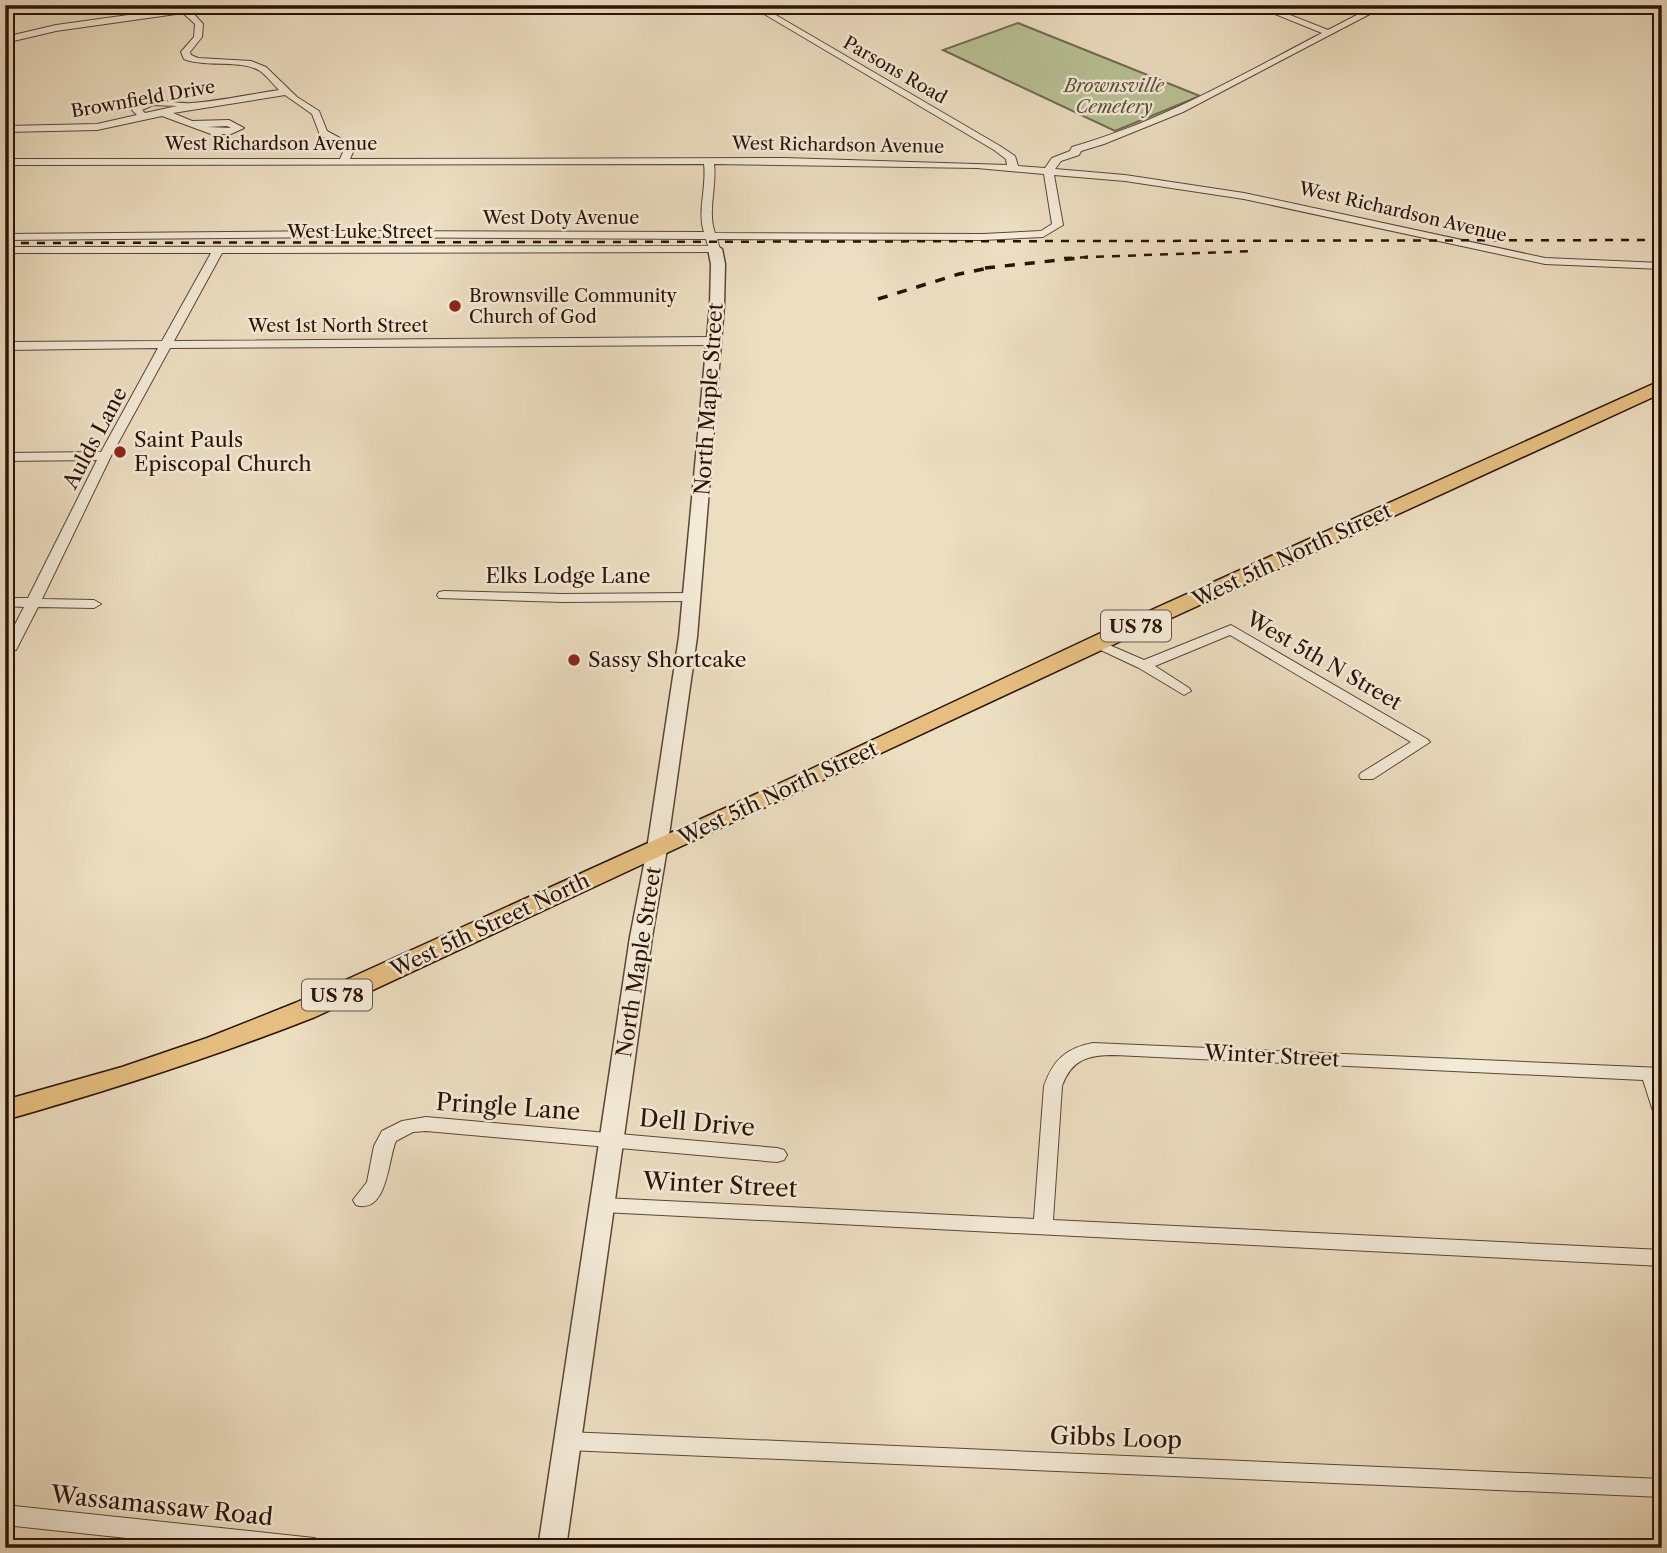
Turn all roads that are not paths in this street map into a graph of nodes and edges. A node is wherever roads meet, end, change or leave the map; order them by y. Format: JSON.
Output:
{"nodes":[{"id":1,"x":787,"y":5,"type":"edge"},
{"id":2,"x":1257,"y":5,"type":"edge"},
{"id":3,"x":1383,"y":5,"type":"edge"},
{"id":4,"x":183,"y":8,"type":"edge"},
{"id":5,"x":757,"y":8,"type":"edge"},
{"id":6,"x":1329,"y":33,"type":"junction"},
{"id":7,"x":5,"y":40,"type":"edge"},
{"id":8,"x":286,"y":92,"type":"junction"},
{"id":9,"x":190,"y":107,"type":"junction"},
{"id":10,"x":163,"y":113,"type":"junction"},
{"id":11,"x":144,"y":118,"type":"junction"},
{"id":12,"x":193,"y":124,"type":"dead end"},
{"id":13,"x":5,"y":129,"type":"edge"},
{"id":14,"x":709,"y":161,"type":"junction"},
{"id":15,"x":5,"y":162,"type":"edge"},
{"id":16,"x":344,"y":162,"type":"junction"},
{"id":17,"x":1013,"y":167,"type":"junction"},
{"id":18,"x":1049,"y":170,"type":"junction"},
{"id":19,"x":5,"y":237,"type":"edge"},
{"id":20,"x":712,"y":242,"type":"junction"},
{"id":21,"x":5,"y":250,"type":"edge"},
{"id":22,"x":218,"y":250,"type":"junction"},
{"id":23,"x":1662,"y":266,"type":"edge"},
{"id":24,"x":714,"y":341,"type":"junction"},
{"id":25,"x":166,"y":345,"type":"junction"},
{"id":26,"x":5,"y":346,"type":"edge"},
{"id":27,"x":1662,"y":386,"type":"edge"},
{"id":28,"x":105,"y":456,"type":"junction"},
{"id":29,"x":5,"y":457,"type":"edge"},
{"id":30,"x":444,"y":595,"type":"dead end"},
{"id":31,"x":692,"y":597,"type":"junction"},
{"id":32,"x":5,"y":602,"type":"edge"},
{"id":33,"x":33,"y":604,"type":"junction"},
{"id":34,"x":94,"y":604,"type":"dead end"},
{"id":35,"x":1096,"y":644,"type":"junction"},
{"id":36,"x":11,"y":647,"type":"dead end"},
{"id":37,"x":1144,"y":665,"type":"junction"},
{"id":38,"x":1184,"y":691,"type":"dead end"},
{"id":39,"x":1367,"y":776,"type":"dead end"},
{"id":40,"x":657,"y":849,"type":"junction"},
{"id":41,"x":1656,"y":1074,"type":"edge"},
{"id":42,"x":5,"y":1110,"type":"edge"},
{"id":43,"x":1662,"y":1111,"type":"edge"},
{"id":44,"x":612,"y":1139,"type":"junction"},
{"id":45,"x":778,"y":1155,"type":"dead end"},
{"id":46,"x":363,"y":1200,"type":"dead end"},
{"id":47,"x":603,"y":1205,"type":"junction"},
{"id":48,"x":1043,"y":1226,"type":"junction"},
{"id":49,"x":1662,"y":1258,"type":"edge"},
{"id":50,"x":567,"y":1441,"type":"junction"},
{"id":51,"x":1662,"y":1488,"type":"edge"},
{"id":52,"x":5,"y":1516,"type":"edge"},
{"id":53,"x":314,"y":1548,"type":"edge"},
{"id":54,"x":552,"y":1548,"type":"edge"}],
"edges":[{"from":1,"to":5,"type":"street"},
{"from":2,"to":6,"type":"street"},
{"from":3,"to":6,"type":"street"},
{"from":4,"to":7,"type":"street"},
{"from":4,"to":8,"type":"street"},
{"from":5,"to":17,"type":"street","name":"Parsons Road"},
{"from":6,"to":18,"type":"street"},
{"from":8,"to":9,"type":"street","name":"Brownfield Drive"},
{"from":8,"to":16,"type":"street"},
{"from":9,"to":10,"type":"street","name":"Brownfield Drive"},
{"from":9,"to":11,"type":"street"},
{"from":10,"to":11,"type":"street","name":"Brownfield Drive"},
{"from":10,"to":12,"type":"street"},
{"from":11,"to":13,"type":"street","name":"Brownfield Drive"},
{"from":14,"to":16,"type":"street","name":"West Richardson Avenue"},
{"from":14,"to":17,"type":"street","name":"West Richardson Avenue"},
{"from":14,"to":20,"type":"street"},
{"from":15,"to":16,"type":"street","name":"West Richardson Avenue"},
{"from":17,"to":18,"type":"street","name":"West Richardson Avenue"},
{"from":18,"to":20,"type":"street","name":"West Doty Avenue"},
{"from":18,"to":23,"type":"street","name":"West Richardson Avenue"},
{"from":19,"to":20,"type":"street","name":"West Doty Avenue"},
{"from":20,"to":22,"type":"street","name":"West Luke Street"},
{"from":20,"to":24,"type":"street","name":"North Maple Street"},
{"from":21,"to":22,"type":"street","name":"West Luke Street"},
{"from":22,"to":25,"type":"street","name":"Aulds Lane"},
{"from":24,"to":25,"type":"street","name":"West 1st North Street"},
{"from":24,"to":31,"type":"street","name":"North Maple Street"},
{"from":25,"to":26,"type":"street","name":"West 1st North Street"},
{"from":25,"to":28,"type":"street","name":"Aulds Lane"},
{"from":27,"to":35,"type":"main road","name":"West 5th North Street","number":"US 78"},
{"from":28,"to":29,"type":"street"},
{"from":28,"to":33,"type":"street","name":"Aulds Lane"},
{"from":30,"to":31,"type":"street","name":"Elks Lodge Lane"},
{"from":31,"to":40,"type":"street","name":"North Maple Street"},
{"from":32,"to":33,"type":"street"},
{"from":33,"to":34,"type":"street"},
{"from":33,"to":36,"type":"street","name":"Aulds Lane"},
{"from":35,"to":37,"type":"street"},
{"from":35,"to":40,"type":"main road","name":"West 5th North Street","number":"US 78"},
{"from":37,"to":38,"type":"street"},
{"from":37,"to":39,"type":"street","name":"West 5th N Street"},
{"from":40,"to":42,"type":"main road","name":"West 5th Street North","number":"US 78"},
{"from":40,"to":44,"type":"street","name":"North Maple Street"},
{"from":41,"to":43,"type":"street","name":"Winter Street"},
{"from":41,"to":48,"type":"street","name":"Winter Street"},
{"from":44,"to":45,"type":"street","name":"Dell Drive"},
{"from":44,"to":46,"type":"street","name":"Pringle Lane"},
{"from":44,"to":47,"type":"street","name":"North Maple Street"},
{"from":47,"to":48,"type":"street","name":"Winter Street"},
{"from":47,"to":50,"type":"street","name":"North Maple Street"},
{"from":48,"to":49,"type":"street","name":"Winter Street"},
{"from":50,"to":51,"type":"street","name":"Gibbs Loop"},
{"from":50,"to":54,"type":"street","name":"North Maple Street"},
{"from":52,"to":53,"type":"street","name":"Wassamassaw Road"}]}
